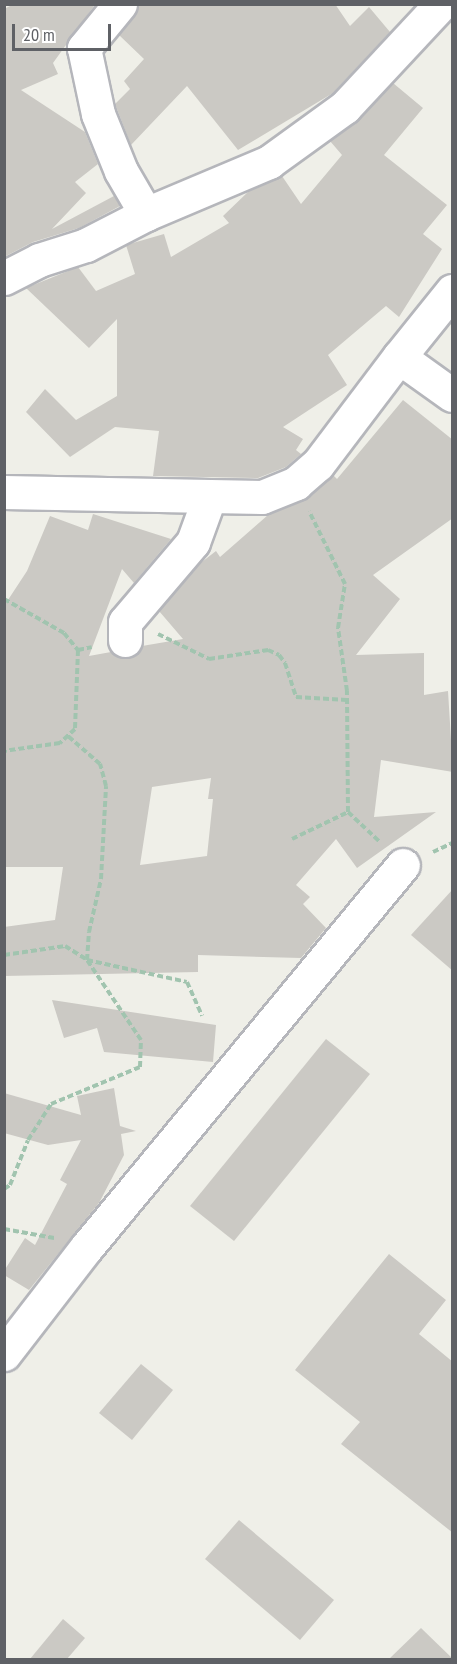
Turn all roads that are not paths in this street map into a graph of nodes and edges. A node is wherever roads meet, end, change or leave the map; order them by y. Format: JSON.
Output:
{"nodes":[{"id":1,"x":120,"y":4,"type":"edge"},
{"id":2,"x":426,"y":9,"type":"edge"},
{"id":3,"x":146,"y":214,"type":"junction"},
{"id":4,"x":4,"y":278,"type":"edge"},
{"id":5,"x":453,"y":291,"type":"edge"},
{"id":6,"x":399,"y":357,"type":"junction"},
{"id":7,"x":453,"y":395,"type":"edge"},
{"id":8,"x":4,"y":492,"type":"edge"},
{"id":9,"x":209,"y":498,"type":"junction"},
{"id":10,"x":125,"y":640,"type":"road end"},
{"id":11,"x":403,"y":865,"type":"dead end"},
{"id":12,"x":4,"y":1354,"type":"edge"}],
"edges":[{"from":1,"to":3,"type":"street"},
{"from":2,"to":3,"type":"street"},
{"from":3,"to":4,"type":"street"},
{"from":5,"to":6,"type":"street"},
{"from":6,"to":7,"type":"street"},
{"from":6,"to":9,"type":"street"},
{"from":8,"to":9,"type":"street"},
{"from":9,"to":10,"type":"street"},
{"from":11,"to":12,"type":"street"}]}
